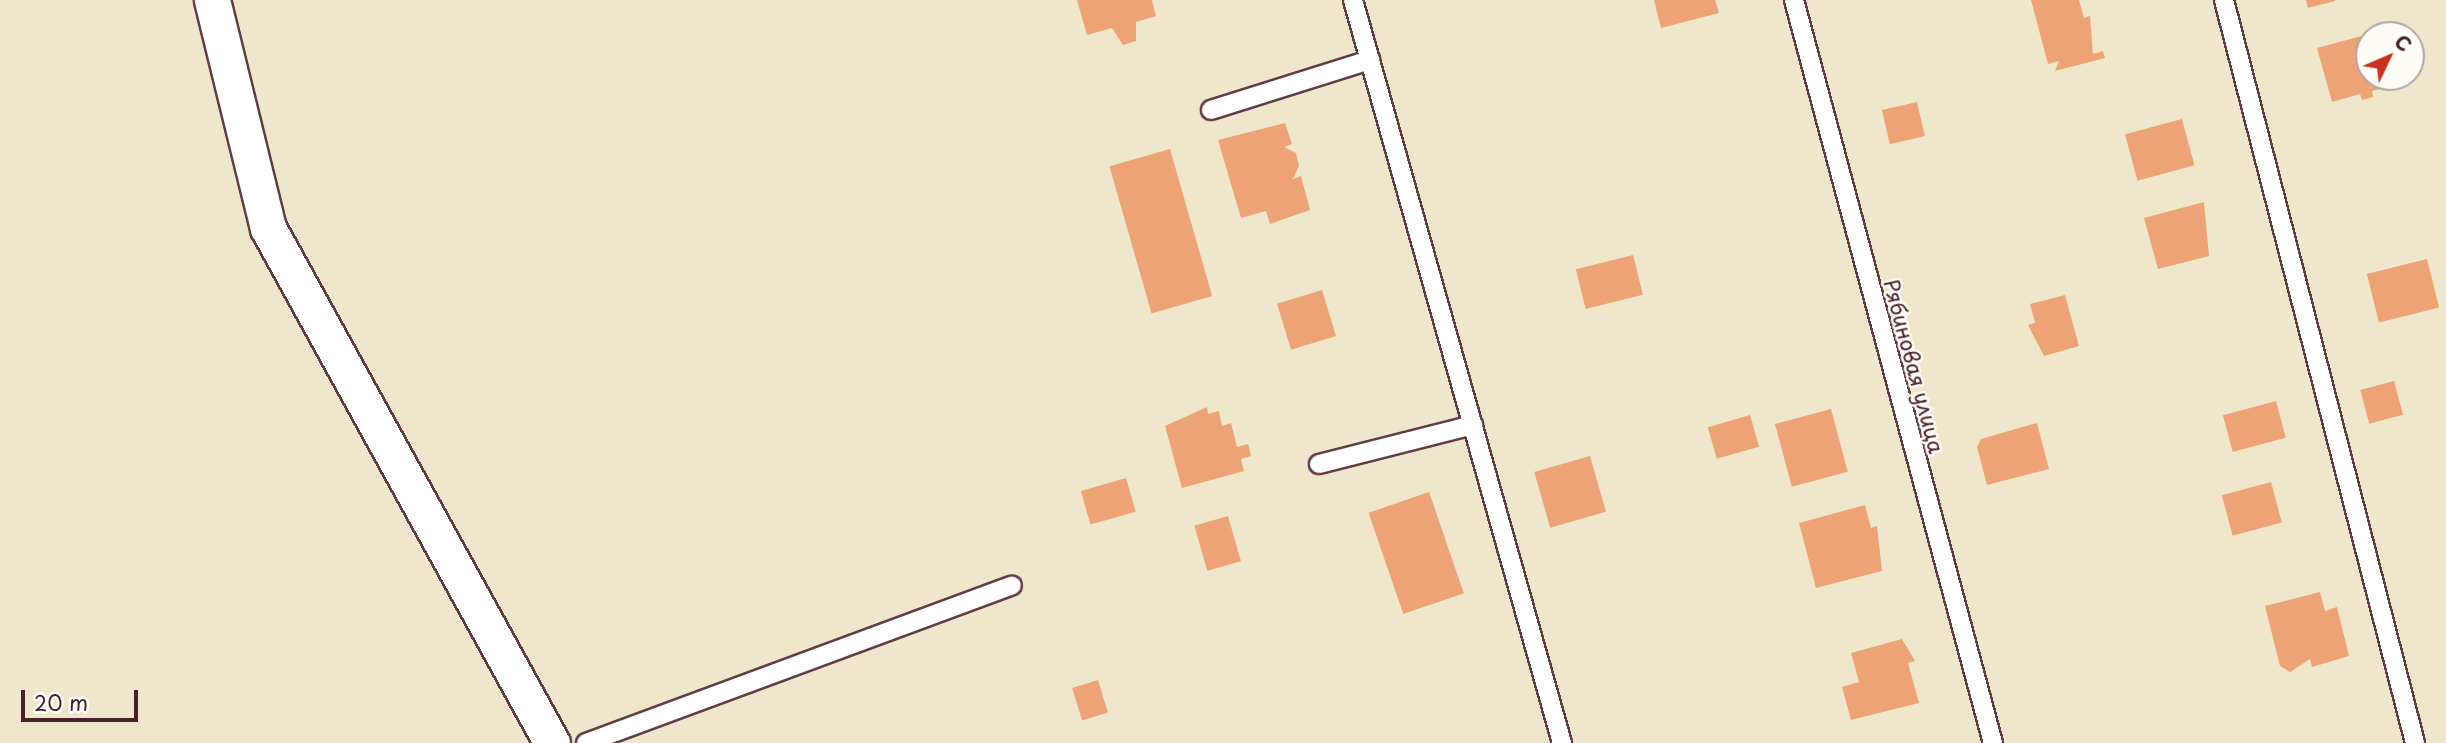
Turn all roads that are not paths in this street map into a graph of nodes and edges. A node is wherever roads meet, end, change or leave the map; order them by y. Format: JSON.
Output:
{"nodes":[{"id":1,"x":212,"y":0,"type":"edge"},
{"id":2,"x":1353,"y":0,"type":"edge"},
{"id":3,"x":1794,"y":0,"type":"edge"},
{"id":4,"x":2224,"y":0,"type":"edge"},
{"id":5,"x":1370,"y":60,"type":"junction"},
{"id":6,"x":1211,"y":110,"type":"dead end"},
{"id":7,"x":1473,"y":425,"type":"junction"},
{"id":8,"x":1319,"y":464,"type":"dead end"},
{"id":9,"x":1013,"y":586,"type":"dead end"},
{"id":10,"x":552,"y":743,"type":"edge"},
{"id":11,"x":586,"y":743,"type":"edge"},
{"id":12,"x":1562,"y":743,"type":"edge"},
{"id":13,"x":1993,"y":743,"type":"edge"},
{"id":14,"x":2415,"y":743,"type":"edge"}],
"edges":[{"from":1,"to":10,"type":"street"},
{"from":2,"to":5,"type":"lane"},
{"from":3,"to":13,"type":"lane","name":"Рябиновая улица"},
{"from":4,"to":14,"type":"lane"},
{"from":5,"to":6,"type":"lane"},
{"from":5,"to":7,"type":"lane"},
{"from":7,"to":8,"type":"lane"},
{"from":7,"to":12,"type":"lane"},
{"from":9,"to":11,"type":"lane"}]}
